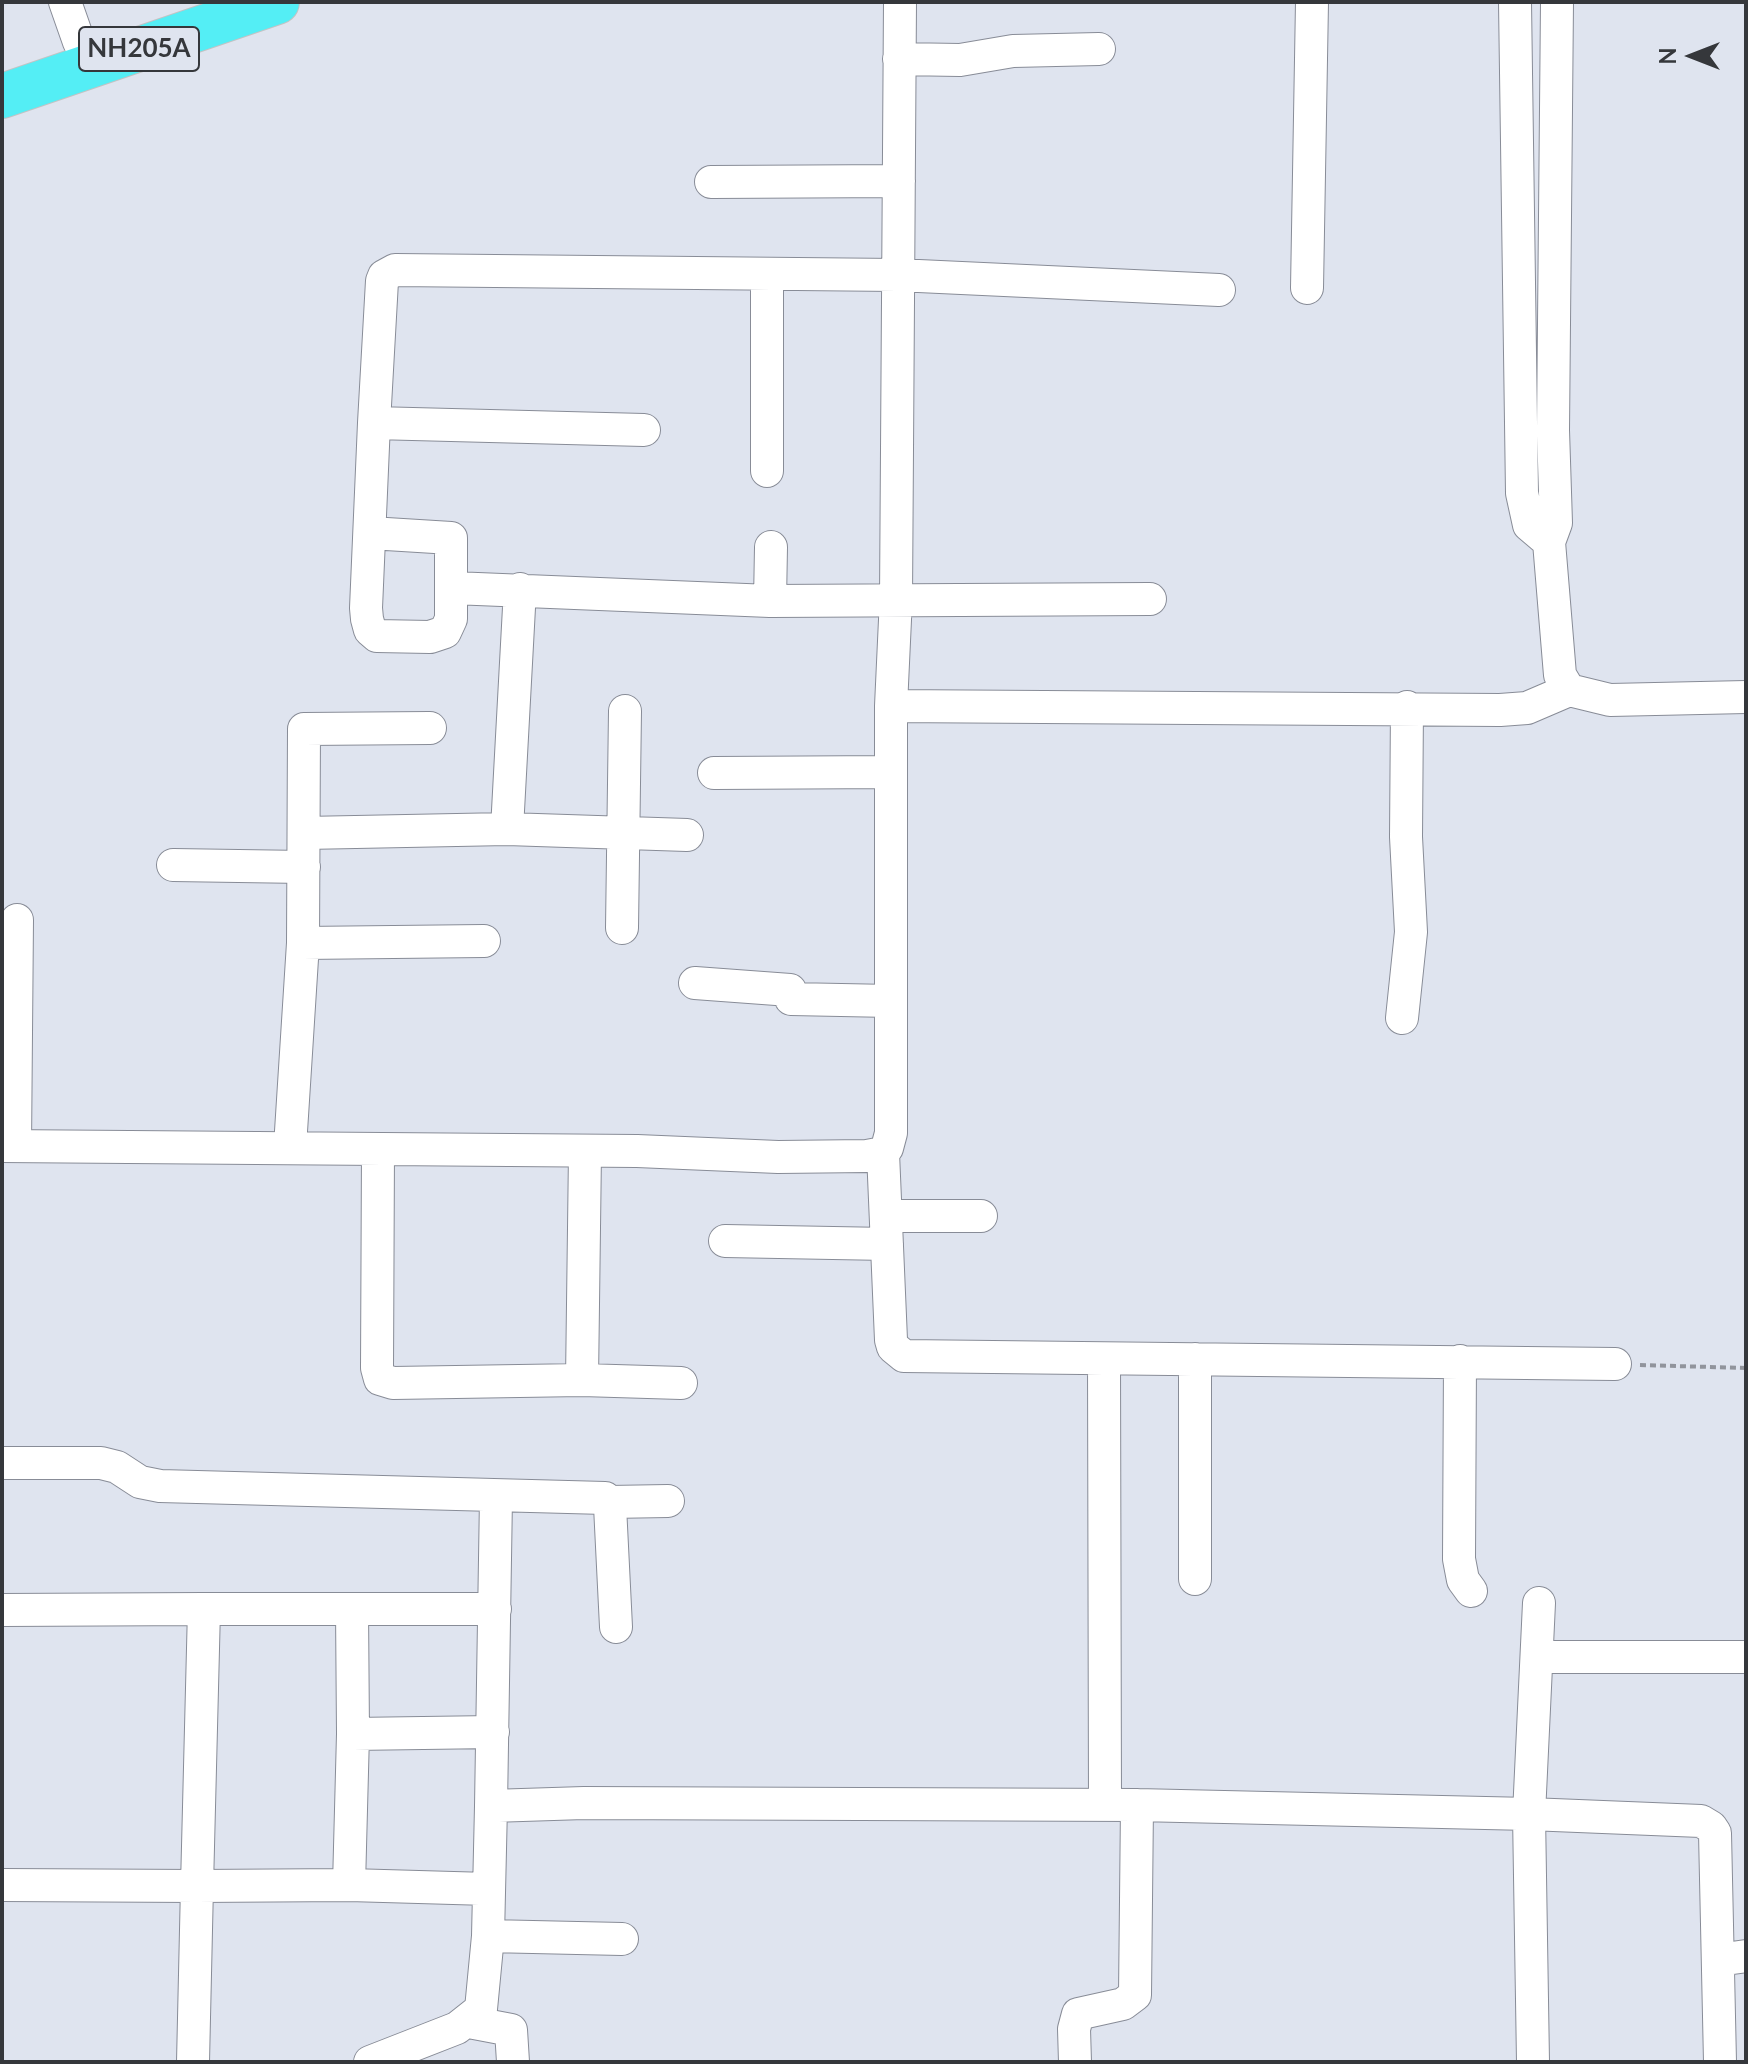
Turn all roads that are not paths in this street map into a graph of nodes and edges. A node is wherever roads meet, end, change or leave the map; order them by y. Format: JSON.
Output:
{"nodes":[{"id":1,"x":201,"y":2,"type":"edge"},
{"id":2,"x":277,"y":2,"type":"edge"},
{"id":3,"x":900,"y":2,"type":"edge"},
{"id":4,"x":1312,"y":2,"type":"edge"},
{"id":5,"x":1515,"y":2,"type":"edge"},
{"id":6,"x":1557,"y":2,"type":"edge"},
{"id":7,"x":72,"y":22,"type":"edge"},
{"id":8,"x":1099,"y":49,"type":"dead end"},
{"id":9,"x":899,"y":59,"type":"junction"},
{"id":10,"x":2,"y":69,"type":"edge"},
{"id":11,"x":2,"y":96,"type":"edge"},
{"id":12,"x":899,"y":181,"type":"junction"},
{"id":13,"x":711,"y":182,"type":"dead end"},
{"id":14,"x":767,"y":274,"type":"junction"},
{"id":15,"x":897,"y":275,"type":"junction"},
{"id":16,"x":1307,"y":288,"type":"dead end"},
{"id":17,"x":1219,"y":290,"type":"dead end"},
{"id":18,"x":374,"y":423,"type":"junction"},
{"id":19,"x":644,"y":430,"type":"dead end"},
{"id":20,"x":767,"y":471,"type":"dead end"},
{"id":21,"x":370,"y":533,"type":"junction"},
{"id":22,"x":1549,"y":542,"type":"junction"},
{"id":23,"x":771,"y":547,"type":"dead end"},
{"id":24,"x":453,"y":588,"type":"junction"},
{"id":25,"x":520,"y":589,"type":"junction"},
{"id":26,"x":896,"y":598,"type":"junction"},
{"id":27,"x":1150,"y":599,"type":"dead end"},
{"id":28,"x":770,"y":601,"type":"junction"},
{"id":29,"x":1569,"y":690,"type":"junction"},
{"id":30,"x":1746,"y":697,"type":"edge"},
{"id":31,"x":891,"y":706,"type":"junction"},
{"id":32,"x":1407,"y":707,"type":"junction"},
{"id":33,"x":625,"y":711,"type":"dead end"},
{"id":34,"x":430,"y":728,"type":"dead end"},
{"id":35,"x":891,"y":772,"type":"junction"},
{"id":36,"x":714,"y":773,"type":"dead end"},
{"id":37,"x":507,"y":829,"type":"junction"},
{"id":38,"x":305,"y":833,"type":"junction"},
{"id":39,"x":623,"y":833,"type":"junction"},
{"id":40,"x":687,"y":835,"type":"dead end"},
{"id":41,"x":173,"y":865,"type":"dead end"},
{"id":42,"x":304,"y":867,"type":"junction"},
{"id":43,"x":17,"y":920,"type":"dead end"},
{"id":44,"x":622,"y":928,"type":"dead end"},
{"id":45,"x":484,"y":941,"type":"dead end"},
{"id":46,"x":303,"y":943,"type":"junction"},
{"id":47,"x":695,"y":983,"type":"dead end"},
{"id":48,"x":891,"y":1001,"type":"junction"},
{"id":49,"x":1402,"y":1018,"type":"dead end"},
{"id":50,"x":9,"y":1146,"type":"edge"},
{"id":51,"x":290,"y":1147,"type":"junction"},
{"id":52,"x":378,"y":1150,"type":"junction"},
{"id":53,"x":585,"y":1152,"type":"junction"},
{"id":54,"x":883,"y":1153,"type":"junction"},
{"id":55,"x":981,"y":1216,"type":"dead end"},
{"id":56,"x":886,"y":1230,"type":"junction"},
{"id":57,"x":725,"y":1241,"type":"dead end"},
{"id":58,"x":1195,"y":1359,"type":"junction"},
{"id":59,"x":1104,"y":1360,"type":"junction"},
{"id":60,"x":1460,"y":1361,"type":"junction"},
{"id":61,"x":1615,"y":1364,"type":"road end"},
{"id":62,"x":582,"y":1380,"type":"junction"},
{"id":63,"x":681,"y":1383,"type":"dead end"},
{"id":64,"x":2,"y":1463,"type":"edge"},
{"id":65,"x":496,"y":1497,"type":"junction"},
{"id":66,"x":668,"y":1501,"type":"dead end"},
{"id":67,"x":609,"y":1502,"type":"junction"},
{"id":68,"x":1195,"y":1579,"type":"dead end"},
{"id":69,"x":1471,"y":1591,"type":"dead end"},
{"id":70,"x":1539,"y":1603,"type":"dead end"},
{"id":71,"x":204,"y":1609,"type":"junction"},
{"id":72,"x":352,"y":1609,"type":"junction"},
{"id":73,"x":495,"y":1609,"type":"junction"},
{"id":74,"x":2,"y":1610,"type":"edge"},
{"id":75,"x":616,"y":1627,"type":"dead end"},
{"id":76,"x":1537,"y":1657,"type":"junction"},
{"id":77,"x":1746,"y":1657,"type":"edge"},
{"id":78,"x":493,"y":1732,"type":"junction"},
{"id":79,"x":353,"y":1734,"type":"junction"},
{"id":80,"x":1105,"y":1805,"type":"junction"},
{"id":81,"x":1137,"y":1805,"type":"junction"},
{"id":82,"x":491,"y":1806,"type":"junction"},
{"id":83,"x":1529,"y":1814,"type":"junction"},
{"id":84,"x":2,"y":1885,"type":"edge"},
{"id":85,"x":349,"y":1885,"type":"junction"},
{"id":86,"x":197,"y":1886,"type":"junction"},
{"id":87,"x":488,"y":1889,"type":"junction"},
{"id":88,"x":488,"y":1936,"type":"junction"},
{"id":89,"x":622,"y":1939,"type":"dead end"},
{"id":90,"x":1732,"y":1958,"type":"edge"},
{"id":91,"x":469,"y":2022,"type":"junction"},
{"id":92,"x":193,"y":2062,"type":"edge"},
{"id":93,"x":370,"y":2062,"type":"edge"},
{"id":94,"x":513,"y":2062,"type":"edge"},
{"id":95,"x":1075,"y":2062,"type":"edge"},
{"id":96,"x":1533,"y":2062,"type":"edge"},
{"id":97,"x":1720,"y":2062,"type":"edge"}],
"edges":[{"from":1,"to":7,"type":"highway","number":"NH205A"},
{"from":2,"to":11,"type":"highway","number":"NH205A"},
{"from":3,"to":9,"type":"street"},
{"from":4,"to":16,"type":"street"},
{"from":5,"to":22,"type":"street"},
{"from":6,"to":22,"type":"street"},
{"from":7,"to":10,"type":"highway","number":"NH205A"},
{"from":8,"to":9,"type":"street"},
{"from":9,"to":12,"type":"street"},
{"from":12,"to":13,"type":"street"},
{"from":12,"to":15,"type":"street"},
{"from":14,"to":15,"type":"street"},
{"from":14,"to":18,"type":"street"},
{"from":14,"to":20,"type":"street"},
{"from":15,"to":17,"type":"street"},
{"from":15,"to":26,"type":"street"},
{"from":18,"to":19,"type":"street"},
{"from":18,"to":21,"type":"street"},
{"from":21,"to":24,"type":"street"},
{"from":21,"to":24,"type":"street"},
{"from":22,"to":29,"type":"street"},
{"from":23,"to":28,"type":"street"},
{"from":24,"to":25,"type":"street"},
{"from":25,"to":28,"type":"street"},
{"from":25,"to":37,"type":"street"},
{"from":26,"to":27,"type":"street"},
{"from":26,"to":28,"type":"street"},
{"from":26,"to":31,"type":"street"},
{"from":29,"to":30,"type":"street"},
{"from":29,"to":32,"type":"street"},
{"from":31,"to":32,"type":"street"},
{"from":31,"to":35,"type":"street"},
{"from":32,"to":49,"type":"street"},
{"from":33,"to":39,"type":"street"},
{"from":34,"to":38,"type":"street"},
{"from":35,"to":36,"type":"street"},
{"from":35,"to":48,"type":"street"},
{"from":37,"to":38,"type":"street"},
{"from":37,"to":39,"type":"street"},
{"from":38,"to":42,"type":"street"},
{"from":39,"to":40,"type":"street"},
{"from":39,"to":44,"type":"street"},
{"from":41,"to":42,"type":"street"},
{"from":42,"to":46,"type":"street"},
{"from":43,"to":50,"type":"street"},
{"from":45,"to":46,"type":"street"},
{"from":46,"to":51,"type":"street"},
{"from":47,"to":48,"type":"street"},
{"from":48,"to":54,"type":"street"},
{"from":50,"to":51,"type":"street"},
{"from":51,"to":52,"type":"street"},
{"from":52,"to":53,"type":"street"},
{"from":52,"to":62,"type":"street"},
{"from":53,"to":54,"type":"street"},
{"from":53,"to":62,"type":"street"},
{"from":54,"to":56,"type":"street"},
{"from":55,"to":56,"type":"street"},
{"from":56,"to":57,"type":"street"},
{"from":56,"to":59,"type":"street"},
{"from":58,"to":59,"type":"street"},
{"from":58,"to":60,"type":"street"},
{"from":58,"to":68,"type":"street"},
{"from":59,"to":80,"type":"street"},
{"from":60,"to":61,"type":"street"},
{"from":60,"to":69,"type":"street"},
{"from":62,"to":63,"type":"street"},
{"from":64,"to":65,"type":"street"},
{"from":65,"to":67,"type":"street"},
{"from":65,"to":73,"type":"street"},
{"from":66,"to":67,"type":"street"},
{"from":67,"to":75,"type":"street"},
{"from":70,"to":76,"type":"street"},
{"from":71,"to":72,"type":"street"},
{"from":71,"to":74,"type":"street"},
{"from":71,"to":86,"type":"street"},
{"from":72,"to":73,"type":"street"},
{"from":72,"to":79,"type":"street"},
{"from":73,"to":78,"type":"street"},
{"from":76,"to":77,"type":"street"},
{"from":76,"to":83,"type":"street"},
{"from":78,"to":79,"type":"street"},
{"from":78,"to":82,"type":"street"},
{"from":79,"to":85,"type":"street"},
{"from":80,"to":81,"type":"street"},
{"from":80,"to":82,"type":"street"},
{"from":81,"to":83,"type":"street"},
{"from":81,"to":95,"type":"street"},
{"from":82,"to":87,"type":"street"},
{"from":83,"to":90,"type":"street"},
{"from":83,"to":96,"type":"street"},
{"from":84,"to":86,"type":"street"},
{"from":85,"to":86,"type":"street"},
{"from":85,"to":87,"type":"street"},
{"from":86,"to":92,"type":"street"},
{"from":87,"to":88,"type":"street"},
{"from":88,"to":89,"type":"street"},
{"from":88,"to":91,"type":"street"},
{"from":90,"to":97,"type":"street"},
{"from":91,"to":93,"type":"street"},
{"from":91,"to":94,"type":"street"}]}
